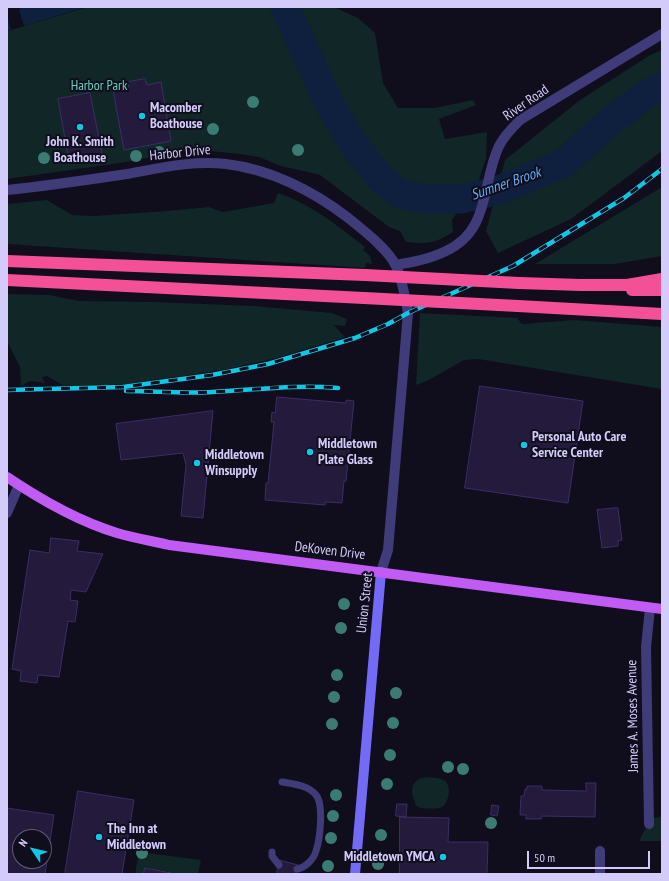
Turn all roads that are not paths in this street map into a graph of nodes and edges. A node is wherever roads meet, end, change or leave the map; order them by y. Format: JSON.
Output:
{"nodes":[{"id":1,"x":662,"y":34,"type":"edge"},
{"id":2,"x":7,"y":190,"type":"edge"},
{"id":3,"x":7,"y":261,"type":"edge"},
{"id":4,"x":396,"y":265,"type":"junction"},
{"id":5,"x":662,"y":279,"type":"edge"},
{"id":6,"x":7,"y":280,"type":"edge"},
{"id":7,"x":581,"y":286,"type":"junction"},
{"id":8,"x":662,"y":290,"type":"edge"},
{"id":9,"x":610,"y":310,"type":"junction"},
{"id":10,"x":662,"y":314,"type":"edge"},
{"id":11,"x":662,"y":318,"type":"edge"},
{"id":12,"x":7,"y":477,"type":"edge"},
{"id":13,"x":19,"y":485,"type":"junction"},
{"id":14,"x":7,"y":513,"type":"edge"},
{"id":15,"x":381,"y":572,"type":"junction"},
{"id":16,"x":650,"y":608,"type":"junction"},
{"id":17,"x":662,"y":610,"type":"edge"},
{"id":18,"x":282,"y":782,"type":"dead end"},
{"id":19,"x":649,"y":824,"type":"dead end"},
{"id":20,"x":600,"y":851,"type":"dead end"},
{"id":21,"x":272,"y":852,"type":"dead end"},
{"id":22,"x":279,"y":865,"type":"dead end"},
{"id":23,"x":297,"y":869,"type":"dead end"},
{"id":24,"x":354,"y":874,"type":"edge"},
{"id":25,"x":600,"y":874,"type":"edge"}],
"edges":[{"from":1,"to":4,"type":"street","name":"River Road"},
{"from":2,"to":4,"type":"street","name":"Harbor Drive"},
{"from":3,"to":7,"type":"highway","bridge":true},
{"from":4,"to":15,"type":"street","name":"Union Street"},
{"from":5,"to":7,"type":"highway"},
{"from":6,"to":9,"type":"highway","bridge":true},
{"from":7,"to":8,"type":"highway"},
{"from":9,"to":10,"type":"highway"},
{"from":9,"to":11,"type":"highway"},
{"from":12,"to":13,"type":"main road","name":"DeKoven Drive"},
{"from":13,"to":14,"type":"street"},
{"from":13,"to":15,"type":"main road","name":"DeKoven Drive"},
{"from":15,"to":16,"type":"main road","name":"DeKoven Drive"},
{"from":15,"to":24,"type":"street","name":"Union Street"},
{"from":16,"to":17,"type":"main road","name":"DeKoven Drive"},
{"from":16,"to":19,"type":"street","name":"James A. Moses Avenue"},
{"from":18,"to":23,"type":"lane"},
{"from":20,"to":25,"type":"street"},
{"from":21,"to":22,"type":"lane"}]}
